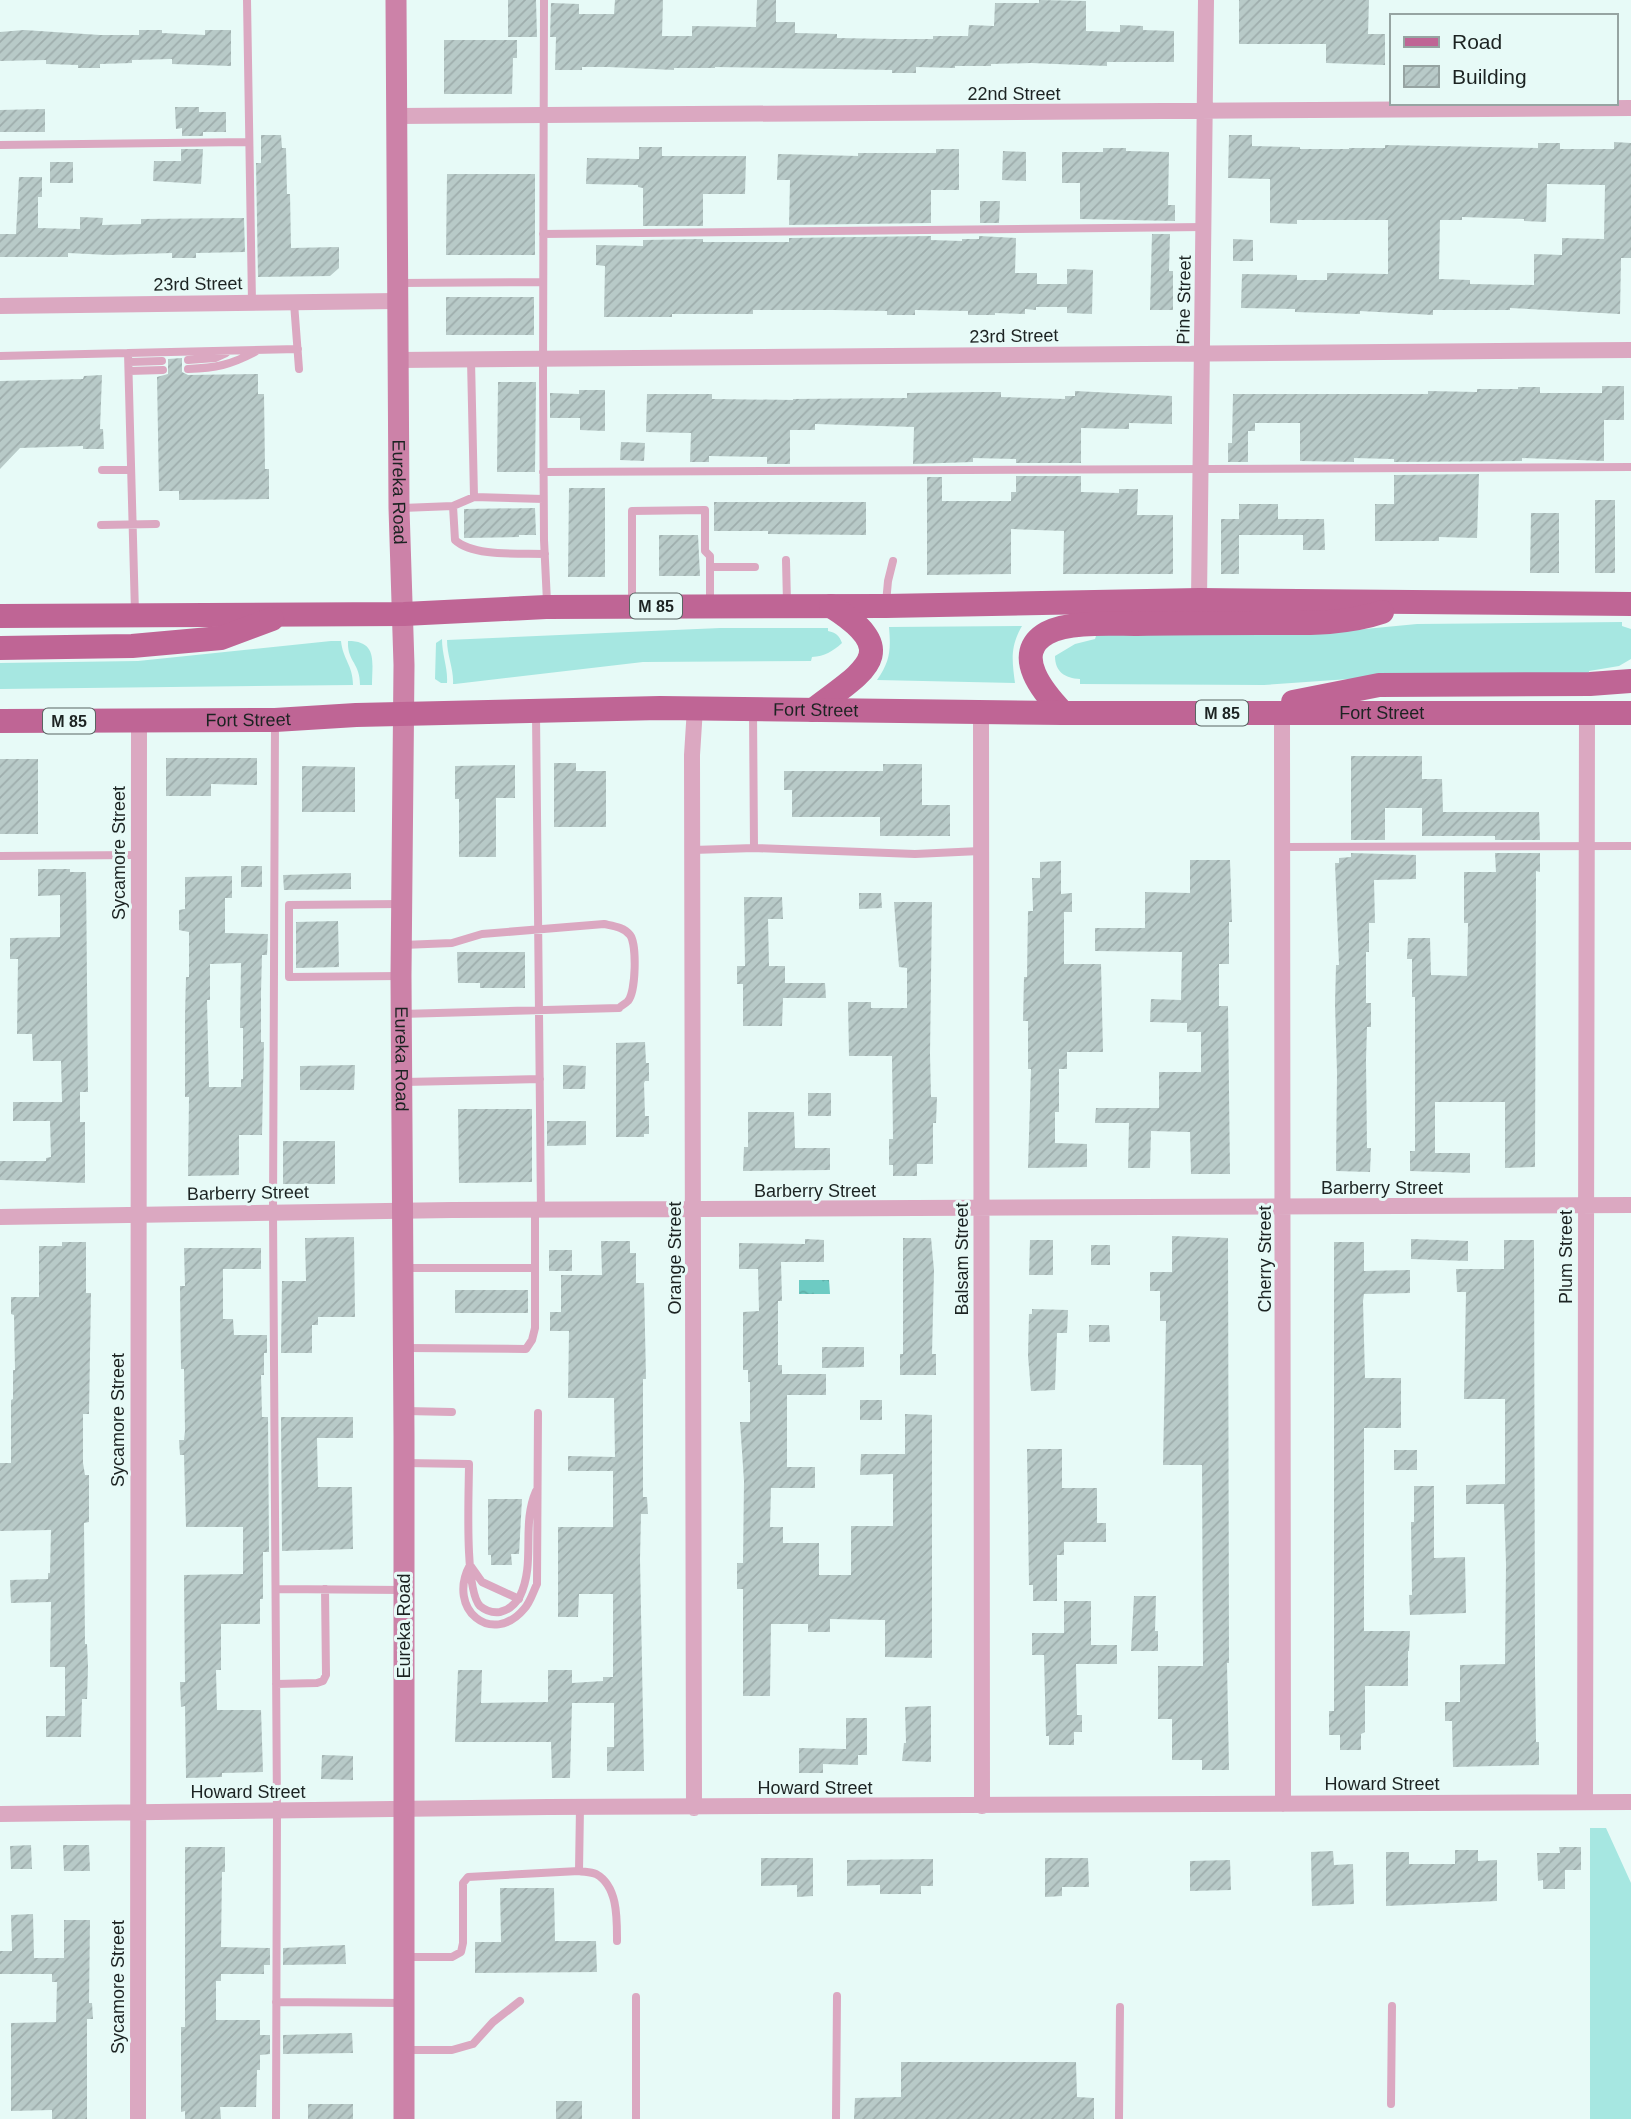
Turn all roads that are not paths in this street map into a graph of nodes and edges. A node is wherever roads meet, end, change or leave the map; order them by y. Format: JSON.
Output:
{"nodes":[{"id":1,"x":247,"y":0,"type":"edge"},
{"id":2,"x":396,"y":0,"type":"edge"},
{"id":3,"x":544,"y":0,"type":"edge"},
{"id":4,"x":1206,"y":0,"type":"edge"},
{"id":5,"x":1631,"y":108,"type":"edge"},
{"id":6,"x":1205,"y":111,"type":"junction"},
{"id":7,"x":397,"y":116,"type":"junction"},
{"id":8,"x":544,"y":116,"type":"junction"},
{"id":9,"x":249,"y":142,"type":"junction"},
{"id":10,"x":0,"y":145,"type":"edge"},
{"id":11,"x":1204,"y":227,"type":"junction"},
{"id":12,"x":543,"y":234,"type":"junction"},
{"id":13,"x":543,"y":282,"type":"junction"},
{"id":14,"x":397,"y":292,"type":"junction"},
{"id":15,"x":251,"y":303,"type":"junction"},
{"id":16,"x":294,"y":303,"type":"junction"},
{"id":17,"x":0,"y":306,"type":"edge"},
{"id":18,"x":298,"y":349,"type":"junction"},
{"id":19,"x":257,"y":350,"type":"junction"},
{"id":20,"x":1631,"y":350,"type":"edge"},
{"id":21,"x":232,"y":351,"type":"junction"},
{"id":22,"x":1203,"y":354,"type":"junction"},
{"id":23,"x":0,"y":356,"type":"edge"},
{"id":24,"x":398,"y":360,"type":"junction"},
{"id":25,"x":471,"y":360,"type":"junction"},
{"id":26,"x":543,"y":360,"type":"junction"},
{"id":27,"x":129,"y":362,"type":"junction"},
{"id":28,"x":162,"y":365,"type":"dead end"},
{"id":29,"x":299,"y":369,"type":"dead end"},
{"id":30,"x":1631,"y":467,"type":"edge"},
{"id":31,"x":1201,"y":469,"type":"junction"},
{"id":32,"x":102,"y":470,"type":"dead end"},
{"id":33,"x":130,"y":470,"type":"junction"},
{"id":34,"x":544,"y":472,"type":"junction"},
{"id":35,"x":474,"y":497,"type":"junction"},
{"id":36,"x":543,"y":499,"type":"junction"},
{"id":37,"x":453,"y":506,"type":"junction"},
{"id":38,"x":399,"y":508,"type":"junction"},
{"id":39,"x":131,"y":524,"type":"junction"},
{"id":40,"x":156,"y":524,"type":"dead end"},
{"id":41,"x":101,"y":525,"type":"dead end"},
{"id":42,"x":545,"y":554,"type":"junction"},
{"id":43,"x":786,"y":560,"type":"dead end"},
{"id":44,"x":894,"y":561,"type":"dead end"},
{"id":45,"x":710,"y":567,"type":"junction"},
{"id":46,"x":755,"y":567,"type":"dead end"},
{"id":47,"x":1199,"y":600,"type":"junction"},
{"id":48,"x":1413,"y":603,"type":"junction"},
{"id":49,"x":1631,"y":604,"type":"edge"},
{"id":50,"x":632,"y":606,"type":"junction"},
{"id":51,"x":710,"y":606,"type":"junction"},
{"id":52,"x":787,"y":606,"type":"junction"},
{"id":53,"x":831,"y":606,"type":"junction"},
{"id":54,"x":886,"y":606,"type":"junction"},
{"id":55,"x":546,"y":607,"type":"junction"},
{"id":56,"x":286,"y":613,"type":"junction"},
{"id":57,"x":135,"y":614,"type":"junction"},
{"id":58,"x":404,"y":614,"type":"junction"},
{"id":59,"x":0,"y":616,"type":"edge"},
{"id":60,"x":0,"y":648,"type":"edge"},
{"id":61,"x":1631,"y":681,"type":"edge"},
{"id":62,"x":695,"y":708,"type":"junction"},
{"id":63,"x":753,"y":709,"type":"junction"},
{"id":64,"x":813,"y":710,"type":"junction"},
{"id":65,"x":536,"y":711,"type":"junction"},
{"id":66,"x":981,"y":712,"type":"junction"},
{"id":67,"x":1587,"y":712,"type":"junction"},
{"id":68,"x":1063,"y":713,"type":"junction"},
{"id":69,"x":1234,"y":713,"type":"junction"},
{"id":70,"x":1282,"y":713,"type":"junction"},
{"id":71,"x":1631,"y":713,"type":"edge"},
{"id":72,"x":404,"y":715,"type":"junction"},
{"id":73,"x":275,"y":720,"type":"junction"},
{"id":74,"x":0,"y":721,"type":"edge"},
{"id":75,"x":139,"y":721,"type":"junction"},
{"id":76,"x":1585,"y":846,"type":"junction"},
{"id":77,"x":1631,"y":846,"type":"edge"},
{"id":78,"x":1284,"y":847,"type":"junction"},
{"id":79,"x":754,"y":848,"type":"junction"},
{"id":80,"x":694,"y":850,"type":"junction"},
{"id":81,"x":980,"y":851,"type":"junction"},
{"id":82,"x":139,"y":855,"type":"junction"},
{"id":83,"x":0,"y":856,"type":"edge"},
{"id":84,"x":401,"y":904,"type":"junction"},
{"id":85,"x":540,"y":928,"type":"junction"},
{"id":86,"x":402,"y":945,"type":"junction"},
{"id":87,"x":401,"y":976,"type":"junction"},
{"id":88,"x":539,"y":1010,"type":"junction"},
{"id":89,"x":401,"y":1014,"type":"junction"},
{"id":90,"x":540,"y":1079,"type":"junction"},
{"id":91,"x":401,"y":1082,"type":"junction"},
{"id":92,"x":1631,"y":1205,"type":"edge"},
{"id":93,"x":1585,"y":1206,"type":"junction"},
{"id":94,"x":1284,"y":1208,"type":"junction"},
{"id":95,"x":982,"y":1209,"type":"junction"},
{"id":96,"x":403,"y":1211,"type":"junction"},
{"id":97,"x":694,"y":1211,"type":"junction"},
{"id":98,"x":273,"y":1212,"type":"junction"},
{"id":99,"x":538,"y":1212,"type":"junction"},
{"id":100,"x":137,"y":1214,"type":"junction"},
{"id":101,"x":0,"y":1217,"type":"edge"},
{"id":102,"x":403,"y":1268,"type":"junction"},
{"id":103,"x":535,"y":1268,"type":"junction"},
{"id":104,"x":404,"y":1348,"type":"junction"},
{"id":105,"x":404,"y":1411,"type":"junction"},
{"id":106,"x":452,"y":1412,"type":"dead end"},
{"id":107,"x":538,"y":1413,"type":"dead end"},
{"id":108,"x":404,"y":1463,"type":"junction"},
{"id":109,"x":538,"y":1487,"type":"junction"},
{"id":110,"x":470,"y":1565,"type":"junction"},
{"id":111,"x":276,"y":1589,"type":"junction"},
{"id":112,"x":325,"y":1589,"type":"junction"},
{"id":113,"x":404,"y":1590,"type":"junction"},
{"id":114,"x":519,"y":1599,"type":"junction"},
{"id":115,"x":276,"y":1684,"type":"junction"},
{"id":116,"x":1585,"y":1802,"type":"junction"},
{"id":117,"x":1631,"y":1802,"type":"edge"},
{"id":118,"x":1283,"y":1804,"type":"junction"},
{"id":119,"x":982,"y":1806,"type":"junction"},
{"id":120,"x":580,"y":1807,"type":"junction"},
{"id":121,"x":694,"y":1808,"type":"junction"},
{"id":122,"x":404,"y":1809,"type":"junction"},
{"id":123,"x":138,"y":1812,"type":"junction"},
{"id":124,"x":277,"y":1812,"type":"junction"},
{"id":125,"x":0,"y":1814,"type":"edge"},
{"id":126,"x":579,"y":1871,"type":"junction"},
{"id":127,"x":617,"y":1941,"type":"dead end"},
{"id":128,"x":404,"y":1957,"type":"junction"},
{"id":129,"x":837,"y":1996,"type":"dead end"},
{"id":130,"x":636,"y":1997,"type":"dead end"},
{"id":131,"x":520,"y":2001,"type":"dead end"},
{"id":132,"x":276,"y":2002,"type":"junction"},
{"id":133,"x":404,"y":2003,"type":"junction"},
{"id":134,"x":1392,"y":2006,"type":"dead end"},
{"id":135,"x":1120,"y":2007,"type":"dead end"},
{"id":136,"x":404,"y":2050,"type":"junction"},
{"id":137,"x":1391,"y":2104,"type":"dead end"},
{"id":138,"x":138,"y":2119,"type":"edge"},
{"id":139,"x":276,"y":2119,"type":"edge"},
{"id":140,"x":404,"y":2119,"type":"edge"},
{"id":141,"x":636,"y":2119,"type":"edge"},
{"id":142,"x":836,"y":2119,"type":"edge"},
{"id":143,"x":1119,"y":2119,"type":"edge"}],
"edges":[{"from":1,"to":9,"type":"lane"},
{"from":2,"to":7,"type":"main road","name":"Eureka Road"},
{"from":3,"to":8,"type":"lane"},
{"from":4,"to":6,"type":"street","name":"Pine Street"},
{"from":5,"to":6,"type":"street","name":"22nd Street"},
{"from":6,"to":8,"type":"street","name":"22nd Street"},
{"from":6,"to":11,"type":"street","name":"Pine Street"},
{"from":7,"to":8,"type":"street","name":"22nd Street"},
{"from":7,"to":14,"type":"main road","name":"Eureka Road"},
{"from":8,"to":12,"type":"lane"},
{"from":9,"to":10,"type":"lane"},
{"from":9,"to":15,"type":"lane"},
{"from":11,"to":12,"type":"lane"},
{"from":11,"to":22,"type":"street","name":"Pine Street"},
{"from":12,"to":13,"type":"lane"},
{"from":13,"to":14,"type":"lane"},
{"from":13,"to":26,"type":"lane"},
{"from":14,"to":16,"type":"street","name":"23rd Street"},
{"from":14,"to":24,"type":"main road","name":"Eureka Road"},
{"from":15,"to":16,"type":"street","name":"23rd Street"},
{"from":15,"to":17,"type":"street","name":"23rd Street"},
{"from":16,"to":18,"type":"lane"},
{"from":18,"to":19,"type":"lane"},
{"from":18,"to":29,"type":"lane"},
{"from":19,"to":21,"type":"lane"},
{"from":19,"to":21,"type":"lane"},
{"from":20,"to":22,"type":"street","name":"23rd Street"},
{"from":21,"to":27,"type":"lane"},
{"from":22,"to":26,"type":"street","name":"23rd Street"},
{"from":22,"to":31,"type":"street","name":"Pine Street"},
{"from":23,"to":27,"type":"lane"},
{"from":24,"to":25,"type":"street","name":"23rd Street"},
{"from":24,"to":38,"type":"main road","name":"Eureka Road"},
{"from":25,"to":26,"type":"street","name":"23rd Street"},
{"from":25,"to":35,"type":"lane"},
{"from":26,"to":34,"type":"lane"},
{"from":27,"to":28,"type":"lane"},
{"from":27,"to":33,"type":"lane"},
{"from":30,"to":31,"type":"lane"},
{"from":31,"to":34,"type":"lane"},
{"from":31,"to":47,"type":"street","name":"Pine Street"},
{"from":32,"to":33,"type":"lane"},
{"from":33,"to":39,"type":"lane"},
{"from":34,"to":36,"type":"lane"},
{"from":35,"to":36,"type":"lane"},
{"from":35,"to":37,"type":"lane"},
{"from":36,"to":42,"type":"lane"},
{"from":37,"to":38,"type":"lane"},
{"from":37,"to":42,"type":"lane"},
{"from":38,"to":58,"type":"main road","name":"Eureka Road"},
{"from":39,"to":40,"type":"lane"},
{"from":39,"to":41,"type":"lane"},
{"from":39,"to":57,"type":"lane"},
{"from":42,"to":55,"type":"lane"},
{"from":43,"to":52,"type":"lane"},
{"from":44,"to":54,"type":"lane"},
{"from":45,"to":46,"type":"lane"},
{"from":45,"to":50,"type":"lane"},
{"from":45,"to":51,"type":"lane"},
{"from":47,"to":48,"type":"main road","number":"M 85"},
{"from":47,"to":54,"type":"main road","number":"M 85"},
{"from":48,"to":49,"type":"main road","number":"M 85"},
{"from":48,"to":68,"type":"main road"},
{"from":50,"to":51,"type":"main road","number":"M 85"},
{"from":50,"to":55,"type":"main road","number":"M 85"},
{"from":51,"to":52,"type":"main road","number":"M 85"},
{"from":52,"to":53,"type":"main road","number":"M 85"},
{"from":53,"to":54,"type":"main road","number":"M 85"},
{"from":53,"to":64,"type":"main road"},
{"from":55,"to":58,"type":"main road","number":"M 85"},
{"from":56,"to":57,"type":"main road","number":"M 85"},
{"from":56,"to":58,"type":"main road","number":"M 85"},
{"from":56,"to":60,"type":"main road"},
{"from":57,"to":59,"type":"main road","number":"M 85"},
{"from":58,"to":72,"type":"main road","name":"Eureka Road"},
{"from":61,"to":69,"type":"main road"},
{"from":62,"to":63,"type":"main road","name":"Fort Street","number":"M 85"},
{"from":62,"to":65,"type":"main road","name":"Fort Street","number":"M 85"},
{"from":62,"to":80,"type":"street","name":"Orange Street"},
{"from":63,"to":64,"type":"main road","name":"Fort Street","number":"M 85"},
{"from":63,"to":79,"type":"lane"},
{"from":64,"to":66,"type":"main road","name":"Fort Street","number":"M 85"},
{"from":65,"to":72,"type":"main road","name":"Fort Street","number":"M 85"},
{"from":65,"to":85,"type":"lane"},
{"from":66,"to":68,"type":"main road","name":"Fort Street","number":"M 85"},
{"from":66,"to":81,"type":"street","name":"Balsam Street"},
{"from":67,"to":70,"type":"main road","name":"Fort Street","number":"M 85"},
{"from":67,"to":71,"type":"main road","name":"Fort Street","number":"M 85"},
{"from":67,"to":76,"type":"street","name":"Plum Street"},
{"from":68,"to":69,"type":"main road","name":"Fort Street","number":"M 85"},
{"from":69,"to":70,"type":"main road","name":"Fort Street","number":"M 85"},
{"from":70,"to":78,"type":"street","name":"Cherry Street"},
{"from":72,"to":73,"type":"main road","name":"Fort Street","number":"M 85"},
{"from":72,"to":84,"type":"main road","name":"Eureka Road"},
{"from":73,"to":75,"type":"main road","name":"Fort Street","number":"M 85"},
{"from":73,"to":98,"type":"lane"},
{"from":74,"to":75,"type":"main road","name":"Fort Street","number":"M 85"},
{"from":75,"to":82,"type":"street","name":"Sycamore Street"},
{"from":76,"to":77,"type":"lane"},
{"from":76,"to":78,"type":"lane"},
{"from":76,"to":93,"type":"street","name":"Plum Street"},
{"from":78,"to":94,"type":"street","name":"Cherry Street"},
{"from":79,"to":80,"type":"lane"},
{"from":79,"to":81,"type":"lane"},
{"from":80,"to":97,"type":"street","name":"Orange Street"},
{"from":81,"to":95,"type":"street","name":"Balsam Street"},
{"from":82,"to":83,"type":"lane"},
{"from":82,"to":100,"type":"street","name":"Sycamore Street"},
{"from":84,"to":86,"type":"main road","name":"Eureka Road"},
{"from":84,"to":87,"type":"lane"},
{"from":85,"to":86,"type":"lane"},
{"from":85,"to":88,"type":"lane"},
{"from":85,"to":88,"type":"lane"},
{"from":86,"to":87,"type":"main road","name":"Eureka Road"},
{"from":87,"to":89,"type":"main road","name":"Eureka Road"},
{"from":88,"to":89,"type":"lane"},
{"from":88,"to":90,"type":"lane"},
{"from":89,"to":91,"type":"main road","name":"Eureka Road"},
{"from":90,"to":91,"type":"lane"},
{"from":90,"to":99,"type":"lane"},
{"from":91,"to":96,"type":"main road","name":"Eureka Road"},
{"from":92,"to":93,"type":"street","name":"Barberry Street"},
{"from":93,"to":94,"type":"street","name":"Barberry Street"},
{"from":93,"to":116,"type":"street","name":"Plum Street"},
{"from":94,"to":95,"type":"street","name":"Barberry Street"},
{"from":94,"to":118,"type":"street","name":"Cherry Street"},
{"from":95,"to":97,"type":"street","name":"Barberry Street"},
{"from":95,"to":119,"type":"street","name":"Balsam Street"},
{"from":96,"to":98,"type":"street","name":"Barberry Street"},
{"from":96,"to":99,"type":"street","name":"Barberry Street"},
{"from":96,"to":102,"type":"main road","name":"Eureka Road"},
{"from":97,"to":99,"type":"street","name":"Barberry Street"},
{"from":97,"to":121,"type":"street","name":"Orange Street"},
{"from":98,"to":100,"type":"street","name":"Barberry Street"},
{"from":98,"to":111,"type":"lane"},
{"from":99,"to":103,"type":"lane"},
{"from":100,"to":101,"type":"street","name":"Barberry Street"},
{"from":100,"to":123,"type":"street","name":"Sycamore Street"},
{"from":102,"to":103,"type":"lane"},
{"from":102,"to":104,"type":"main road","name":"Eureka Road"},
{"from":103,"to":104,"type":"lane"},
{"from":104,"to":105,"type":"main road","name":"Eureka Road"},
{"from":105,"to":106,"type":"lane"},
{"from":105,"to":108,"type":"main road","name":"Eureka Road"},
{"from":107,"to":109,"type":"lane"},
{"from":108,"to":110,"type":"lane"},
{"from":108,"to":113,"type":"main road","name":"Eureka Road"},
{"from":109,"to":110,"type":"lane"},
{"from":109,"to":114,"type":"lane"},
{"from":110,"to":114,"type":"lane"},
{"from":110,"to":114,"type":"lane"},
{"from":111,"to":112,"type":"lane"},
{"from":111,"to":115,"type":"lane"},
{"from":112,"to":113,"type":"lane"},
{"from":112,"to":115,"type":"lane"},
{"from":113,"to":122,"type":"main road","name":"Eureka Road"},
{"from":115,"to":124,"type":"lane"},
{"from":116,"to":117,"type":"street","name":"Howard Street"},
{"from":116,"to":118,"type":"street","name":"Howard Street"},
{"from":118,"to":119,"type":"street","name":"Howard Street"},
{"from":119,"to":121,"type":"street","name":"Howard Street"},
{"from":120,"to":121,"type":"street","name":"Howard Street"},
{"from":120,"to":122,"type":"street","name":"Howard Street"},
{"from":120,"to":126,"type":"lane"},
{"from":122,"to":124,"type":"street","name":"Howard Street"},
{"from":122,"to":128,"type":"main road","name":"Eureka Road"},
{"from":123,"to":124,"type":"street","name":"Howard Street"},
{"from":123,"to":125,"type":"street","name":"Howard Street"},
{"from":123,"to":138,"type":"street","name":"Sycamore Street"},
{"from":124,"to":132,"type":"lane"},
{"from":126,"to":127,"type":"lane"},
{"from":126,"to":128,"type":"lane"},
{"from":128,"to":133,"type":"main road","name":"Eureka Road"},
{"from":129,"to":142,"type":"lane"},
{"from":130,"to":141,"type":"lane"},
{"from":131,"to":136,"type":"lane"},
{"from":132,"to":133,"type":"lane"},
{"from":132,"to":139,"type":"lane"},
{"from":133,"to":136,"type":"main road","name":"Eureka Road"},
{"from":134,"to":137,"type":"lane"},
{"from":135,"to":143,"type":"lane"},
{"from":136,"to":140,"type":"main road","name":"Eureka Road"}]}
